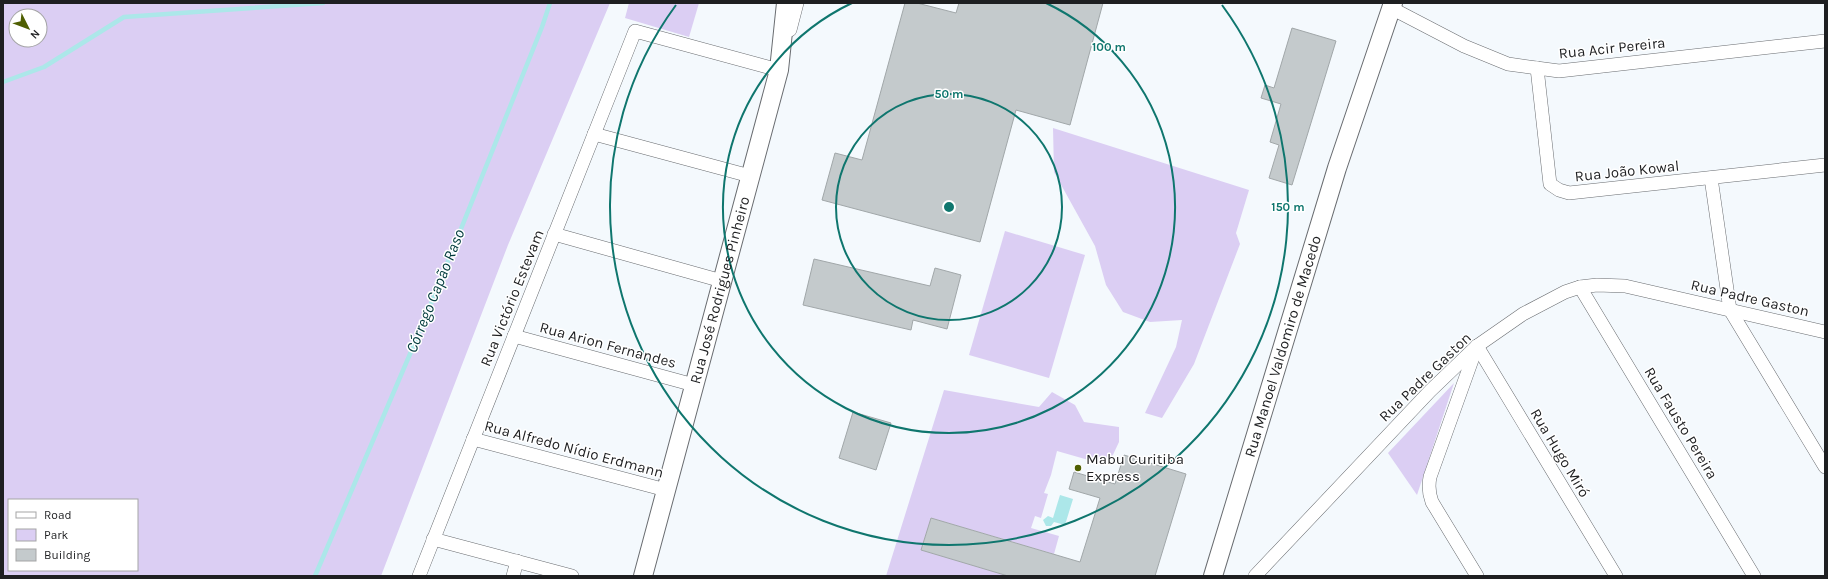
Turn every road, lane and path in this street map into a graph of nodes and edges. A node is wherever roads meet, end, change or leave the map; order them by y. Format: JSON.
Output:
{"nodes":[{"id":1,"x":786,"y":3,"type":"edge"},
{"id":2,"x":797,"y":3,"type":"edge"},
{"id":3,"x":1392,"y":6,"type":"edge"},
{"id":4,"x":1825,"y":41,"type":"edge"},
{"id":5,"x":1537,"y":68,"type":"junction"},
{"id":6,"x":779,"y":70,"type":"junction"},
{"id":7,"x":594,"y":134,"type":"junction"},
{"id":8,"x":1825,"y":165,"type":"edge"},
{"id":9,"x":750,"y":176,"type":"junction"},
{"id":10,"x":1711,"y":178,"type":"junction"},
{"id":11,"x":554,"y":234,"type":"junction"},
{"id":12,"x":722,"y":281,"type":"junction"},
{"id":13,"x":1580,"y":287,"type":"junction"},
{"id":14,"x":1730,"y":310,"type":"junction"},
{"id":15,"x":1825,"y":332,"type":"edge"},
{"id":16,"x":514,"y":336,"type":"junction"},
{"id":17,"x":1477,"y":346,"type":"junction"},
{"id":18,"x":694,"y":385,"type":"junction"},
{"id":19,"x":473,"y":439,"type":"junction"},
{"id":20,"x":1825,"y":467,"type":"edge"},
{"id":21,"x":666,"y":490,"type":"junction"},
{"id":22,"x":433,"y":539,"type":"junction"},
{"id":23,"x":517,"y":561,"type":"junction"},
{"id":24,"x":419,"y":576,"type":"edge"},
{"id":25,"x":513,"y":576,"type":"edge"},
{"id":26,"x":572,"y":576,"type":"edge"},
{"id":27,"x":643,"y":576,"type":"edge"},
{"id":28,"x":1214,"y":576,"type":"edge"},
{"id":29,"x":1255,"y":576,"type":"edge"},
{"id":30,"x":1477,"y":576,"type":"edge"},
{"id":31,"x":1616,"y":576,"type":"edge"},
{"id":32,"x":1754,"y":576,"type":"edge"}],
"edges":[{"from":1,"to":6,"type":"main road","name":"Rua José Rodrigues Pinheiro"},
{"from":2,"to":6,"type":"street"},
{"from":3,"to":5,"type":"street","name":"Rua Acir Pereira"},
{"from":3,"to":28,"type":"main road","name":"Rua Manoel Valdomiro de Macedo"},
{"from":4,"to":5,"type":"street","name":"Rua Acir Pereira"},
{"from":5,"to":10,"type":"street","name":"Rua João Kowal"},
{"from":6,"to":7,"type":"street","name":"Rua Victório Estevam"},
{"from":6,"to":9,"type":"main road","name":"Rua José Rodrigues Pinheiro"},
{"from":7,"to":9,"type":"street"},
{"from":7,"to":11,"type":"street","name":"Rua Victório Estevam"},
{"from":8,"to":10,"type":"street","name":"Rua João Kowal"},
{"from":9,"to":12,"type":"main road","name":"Rua José Rodrigues Pinheiro"},
{"from":10,"to":14,"type":"street"},
{"from":11,"to":12,"type":"street"},
{"from":11,"to":16,"type":"street","name":"Rua Victório Estevam"},
{"from":12,"to":18,"type":"main road","name":"Rua José Rodrigues Pinheiro"},
{"from":13,"to":14,"type":"street","name":"Rua Padre Gaston"},
{"from":13,"to":17,"type":"street","name":"Rua Padre Gaston"},
{"from":13,"to":32,"type":"street","name":"Rua Fausto Pereira"},
{"from":14,"to":15,"type":"street","name":"Rua Padre Gaston"},
{"from":14,"to":20,"type":"street"},
{"from":16,"to":18,"type":"street","name":"Rua Arion Fernandes"},
{"from":16,"to":19,"type":"street","name":"Rua Victório Estevam"},
{"from":17,"to":29,"type":"street","name":"Rua Padre Gaston"},
{"from":17,"to":30,"type":"street"},
{"from":17,"to":31,"type":"street","name":"Rua Hugo Miró"},
{"from":18,"to":21,"type":"main road","name":"Rua José Rodrigues Pinheiro"},
{"from":19,"to":21,"type":"street","name":"Rua Alfredo Nídio Erdmann"},
{"from":19,"to":22,"type":"street","name":"Rua Victório Estevam"},
{"from":21,"to":27,"type":"main road","name":"Rua José Rodrigues Pinheiro"},
{"from":22,"to":23,"type":"street"},
{"from":22,"to":24,"type":"street","name":"Rua Victório Estevam"},
{"from":23,"to":25,"type":"street"},
{"from":23,"to":26,"type":"street"}]}
